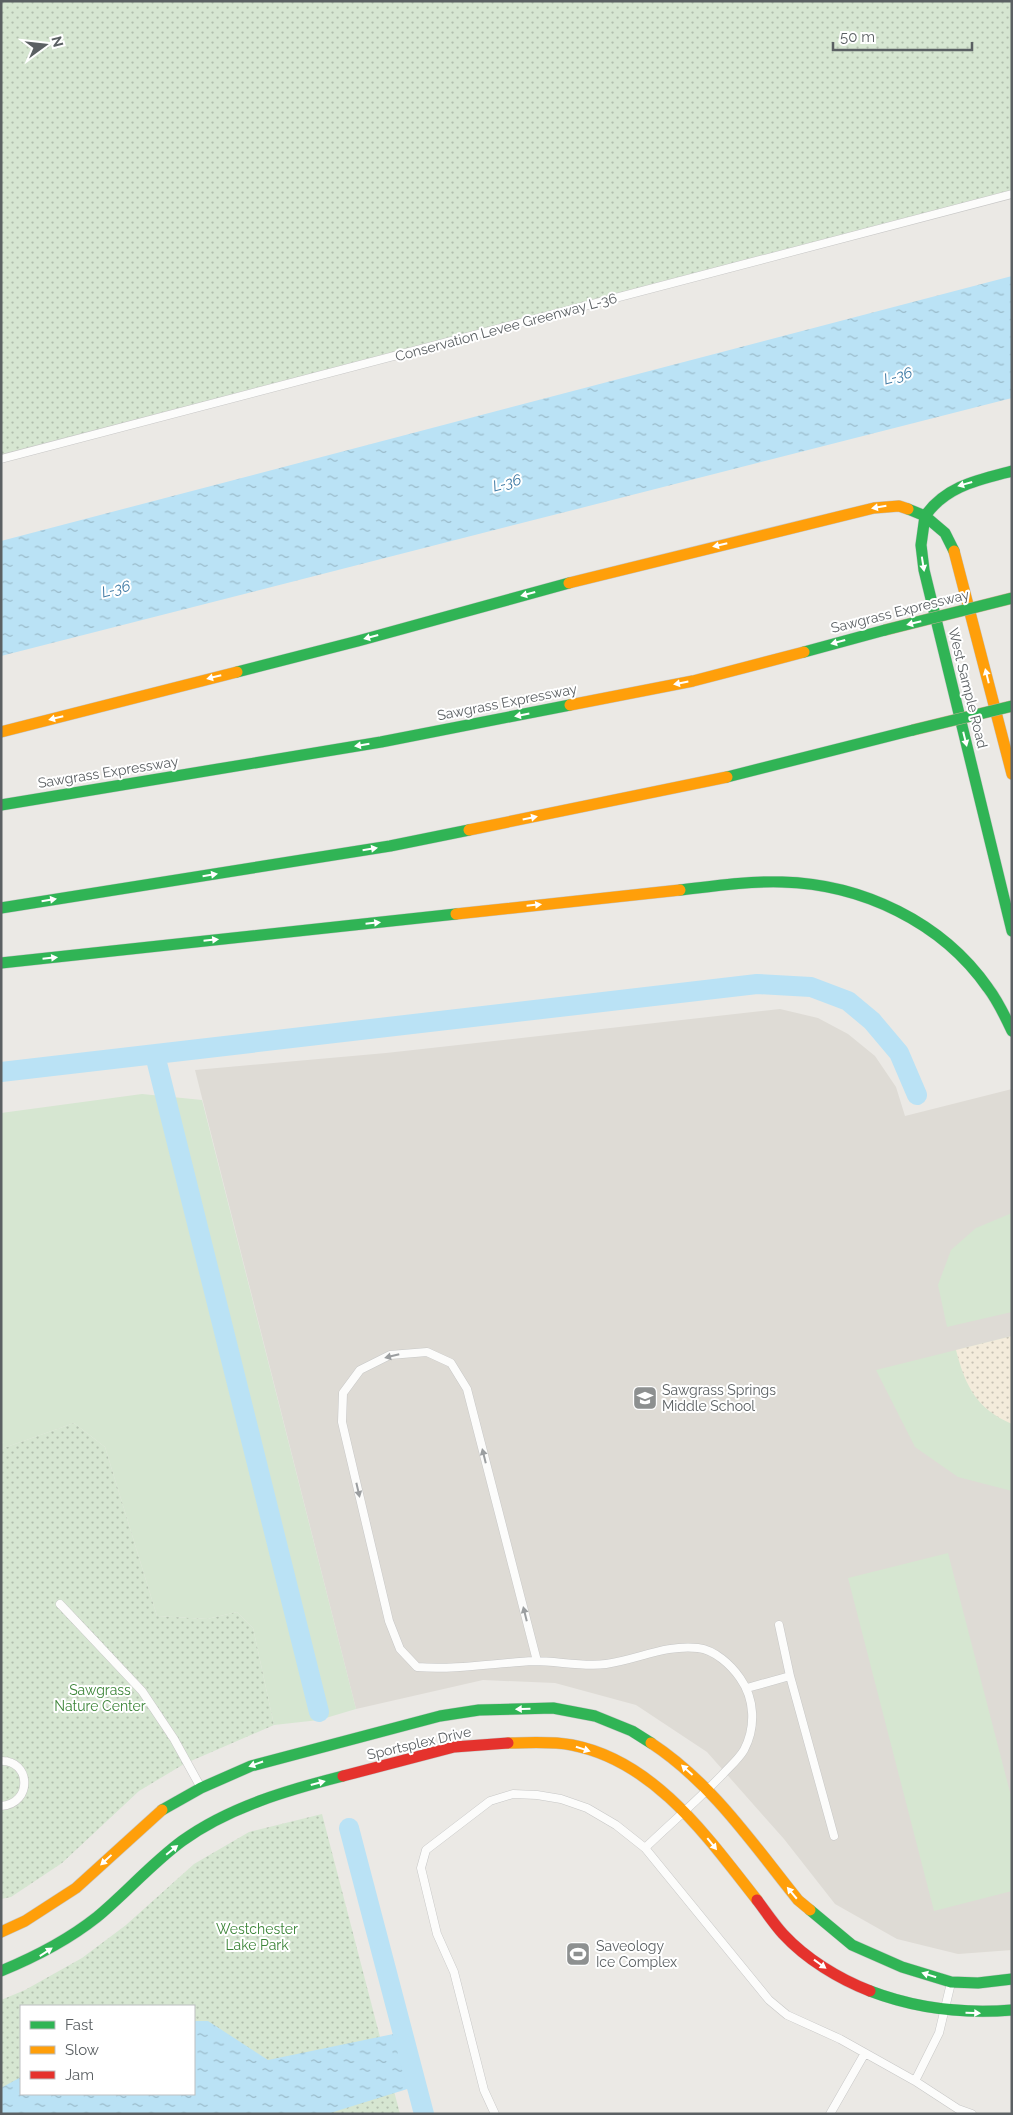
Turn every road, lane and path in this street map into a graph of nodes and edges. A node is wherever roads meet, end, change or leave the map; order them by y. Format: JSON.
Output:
{"nodes":[{"id":1,"x":1012,"y":194,"type":"edge"},
{"id":2,"x":1,"y":459,"type":"edge"},
{"id":3,"x":1012,"y":471,"type":"edge"},
{"id":4,"x":925,"y":516,"type":"junction"},
{"id":5,"x":1012,"y":598,"type":"edge"},
{"id":6,"x":1012,"y":706,"type":"edge"},
{"id":7,"x":1,"y":732,"type":"edge"},
{"id":8,"x":1012,"y":774,"type":"edge"},
{"id":9,"x":1,"y":805,"type":"edge"},
{"id":10,"x":1,"y":908,"type":"edge"},
{"id":11,"x":1012,"y":932,"type":"edge"},
{"id":12,"x":1,"y":963,"type":"edge"},
{"id":13,"x":1012,"y":1031,"type":"edge"},
{"id":14,"x":60,"y":1604,"type":"dead end"},
{"id":15,"x":778,"y":1625,"type":"dead end"},
{"id":16,"x":537,"y":1661,"type":"junction"},
{"id":17,"x":790,"y":1676,"type":"junction"},
{"id":18,"x":747,"y":1688,"type":"junction"},
{"id":19,"x":1,"y":1761,"type":"edge"},
{"id":20,"x":201,"y":1788,"type":"junction"},
{"id":21,"x":709,"y":1790,"type":"junction"},
{"id":22,"x":1,"y":1806,"type":"edge"},
{"id":23,"x":684,"y":1813,"type":"junction"},
{"id":24,"x":834,"y":1836,"type":"dead end"},
{"id":25,"x":645,"y":1848,"type":"junction"},
{"id":26,"x":1,"y":1932,"type":"edge"},
{"id":27,"x":1,"y":1972,"type":"edge"},
{"id":28,"x":1012,"y":1979,"type":"edge"},
{"id":29,"x":952,"y":1982,"type":"junction"},
{"id":30,"x":1012,"y":2010,"type":"edge"},
{"id":31,"x":945,"y":2012,"type":"junction"},
{"id":32,"x":865,"y":2053,"type":"junction"},
{"id":33,"x":915,"y":2081,"type":"junction"},
{"id":34,"x":495,"y":2114,"type":"edge"},
{"id":35,"x":830,"y":2114,"type":"edge"},
{"id":36,"x":972,"y":2114,"type":"edge"}],
"edges":[{"from":1,"to":2,"type":"lane","name":"Conservation Levee Greenway L-36"},
{"from":3,"to":4,"type":"main road","one_way":true},
{"from":4,"to":7,"type":"main road","one_way":true},
{"from":8,"to":4,"type":"main road","name":"West Sample Road","one_way":true},
{"from":4,"to":11,"type":"main road","name":"West Sample Road","one_way":true},
{"from":5,"to":9,"type":"main road","name":"Sawgrass Expressway","one_way":true,"bridge":true},
{"from":10,"to":6,"type":"main road","one_way":true,"bridge":true},
{"from":12,"to":13,"type":"main road","one_way":true},
{"from":14,"to":20,"type":"lane"},
{"from":15,"to":17,"type":"lane"},
{"from":16,"to":16,"type":"lane","one_way":true},
{"from":16,"to":18,"type":"lane"},
{"from":17,"to":18,"type":"lane"},
{"from":17,"to":24,"type":"lane"},
{"from":18,"to":21,"type":"lane"},
{"from":19,"to":22,"type":"lane"},
{"from":21,"to":20,"type":"main road","name":"Sportsplex Drive","one_way":true},
{"from":20,"to":26,"type":"main road","name":"Sportsplex Drive","one_way":true},
{"from":21,"to":23,"type":"lane"},
{"from":29,"to":21,"type":"main road","name":"Sportsplex Drive","one_way":true},
{"from":23,"to":25,"type":"lane"},
{"from":27,"to":23,"type":"main road","name":"Sportsplex Drive","one_way":true},
{"from":23,"to":31,"type":"main road","name":"Sportsplex Drive","one_way":true},
{"from":25,"to":32,"type":"lane"},
{"from":25,"to":34,"type":"lane"},
{"from":28,"to":29,"type":"main road","name":"Sportsplex Drive"},
{"from":29,"to":31,"type":"lane"},
{"from":31,"to":30,"type":"main road","name":"Sportsplex Drive","one_way":true},
{"from":31,"to":33,"type":"lane"},
{"from":32,"to":33,"type":"lane"},
{"from":32,"to":35,"type":"lane"},
{"from":33,"to":36,"type":"lane"}]}
